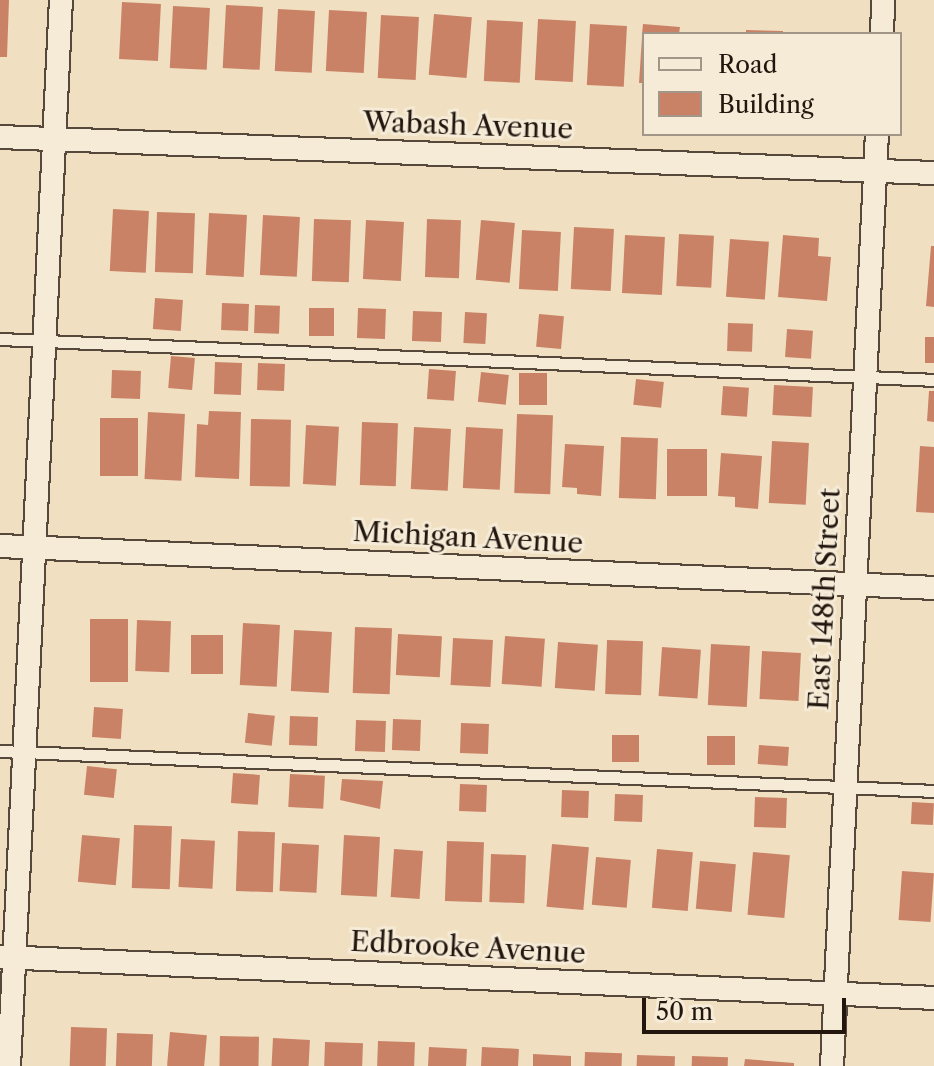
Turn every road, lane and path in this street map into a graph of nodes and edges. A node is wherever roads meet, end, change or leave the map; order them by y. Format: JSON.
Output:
{"nodes":[{"id":1,"x":61,"y":0,"type":"edge"},
{"id":2,"x":883,"y":0,"type":"edge"},
{"id":3,"x":882,"y":32,"type":"edge"},
{"id":4,"x":877,"y":136,"type":"edge"},
{"id":5,"x":0,"y":137,"type":"edge"},
{"id":6,"x":55,"y":139,"type":"junction"},
{"id":7,"x":876,"y":170,"type":"junction"},
{"id":8,"x":934,"y":173,"type":"edge"},
{"id":9,"x":0,"y":339,"type":"edge"},
{"id":10,"x":44,"y":341,"type":"junction"},
{"id":11,"x":864,"y":377,"type":"junction"},
{"id":12,"x":934,"y":380,"type":"edge"},
{"id":13,"x":0,"y":546,"type":"edge"},
{"id":14,"x":35,"y":548,"type":"junction"},
{"id":15,"x":855,"y":584,"type":"junction"},
{"id":16,"x":934,"y":588,"type":"edge"},
{"id":17,"x":0,"y":751,"type":"edge"},
{"id":18,"x":24,"y":752,"type":"junction"},
{"id":19,"x":845,"y":788,"type":"junction"},
{"id":20,"x":934,"y":791,"type":"edge"},
{"id":21,"x":7,"y":957,"type":"edge"},
{"id":22,"x":836,"y":994,"type":"junction"},
{"id":23,"x":934,"y":998,"type":"edge"},
{"id":24,"x":9,"y":1066,"type":"edge"},
{"id":25,"x":832,"y":1066,"type":"edge"}],
"edges":[{"from":1,"to":6,"type":"street"},
{"from":2,"to":3,"type":"street"},
{"from":4,"to":7,"type":"street","name":"East 148th Street"},
{"from":5,"to":6,"type":"street","name":"Wabash Avenue"},
{"from":6,"to":7,"type":"street","name":"Wabash Avenue"},
{"from":6,"to":10,"type":"street"},
{"from":7,"to":8,"type":"street","name":"Wabash Avenue"},
{"from":7,"to":11,"type":"street","name":"East 148th Street"},
{"from":9,"to":10,"type":"lane"},
{"from":10,"to":11,"type":"lane"},
{"from":10,"to":14,"type":"street"},
{"from":11,"to":12,"type":"lane"},
{"from":11,"to":15,"type":"street","name":"East 148th Street"},
{"from":13,"to":14,"type":"street","name":"Michigan Avenue"},
{"from":14,"to":15,"type":"street","name":"Michigan Avenue"},
{"from":14,"to":18,"type":"street"},
{"from":15,"to":16,"type":"street","name":"Michigan Avenue"},
{"from":15,"to":19,"type":"street","name":"East 148th Street"},
{"from":17,"to":18,"type":"lane"},
{"from":18,"to":19,"type":"lane"},
{"from":18,"to":21,"type":"street"},
{"from":19,"to":20,"type":"lane"},
{"from":19,"to":22,"type":"street","name":"East 148th Street"},
{"from":21,"to":22,"type":"street","name":"Edbrooke Avenue"},
{"from":21,"to":24,"type":"street"},
{"from":22,"to":23,"type":"street","name":"Edbrooke Avenue"},
{"from":22,"to":25,"type":"street","name":"East 148th Street"}]}
